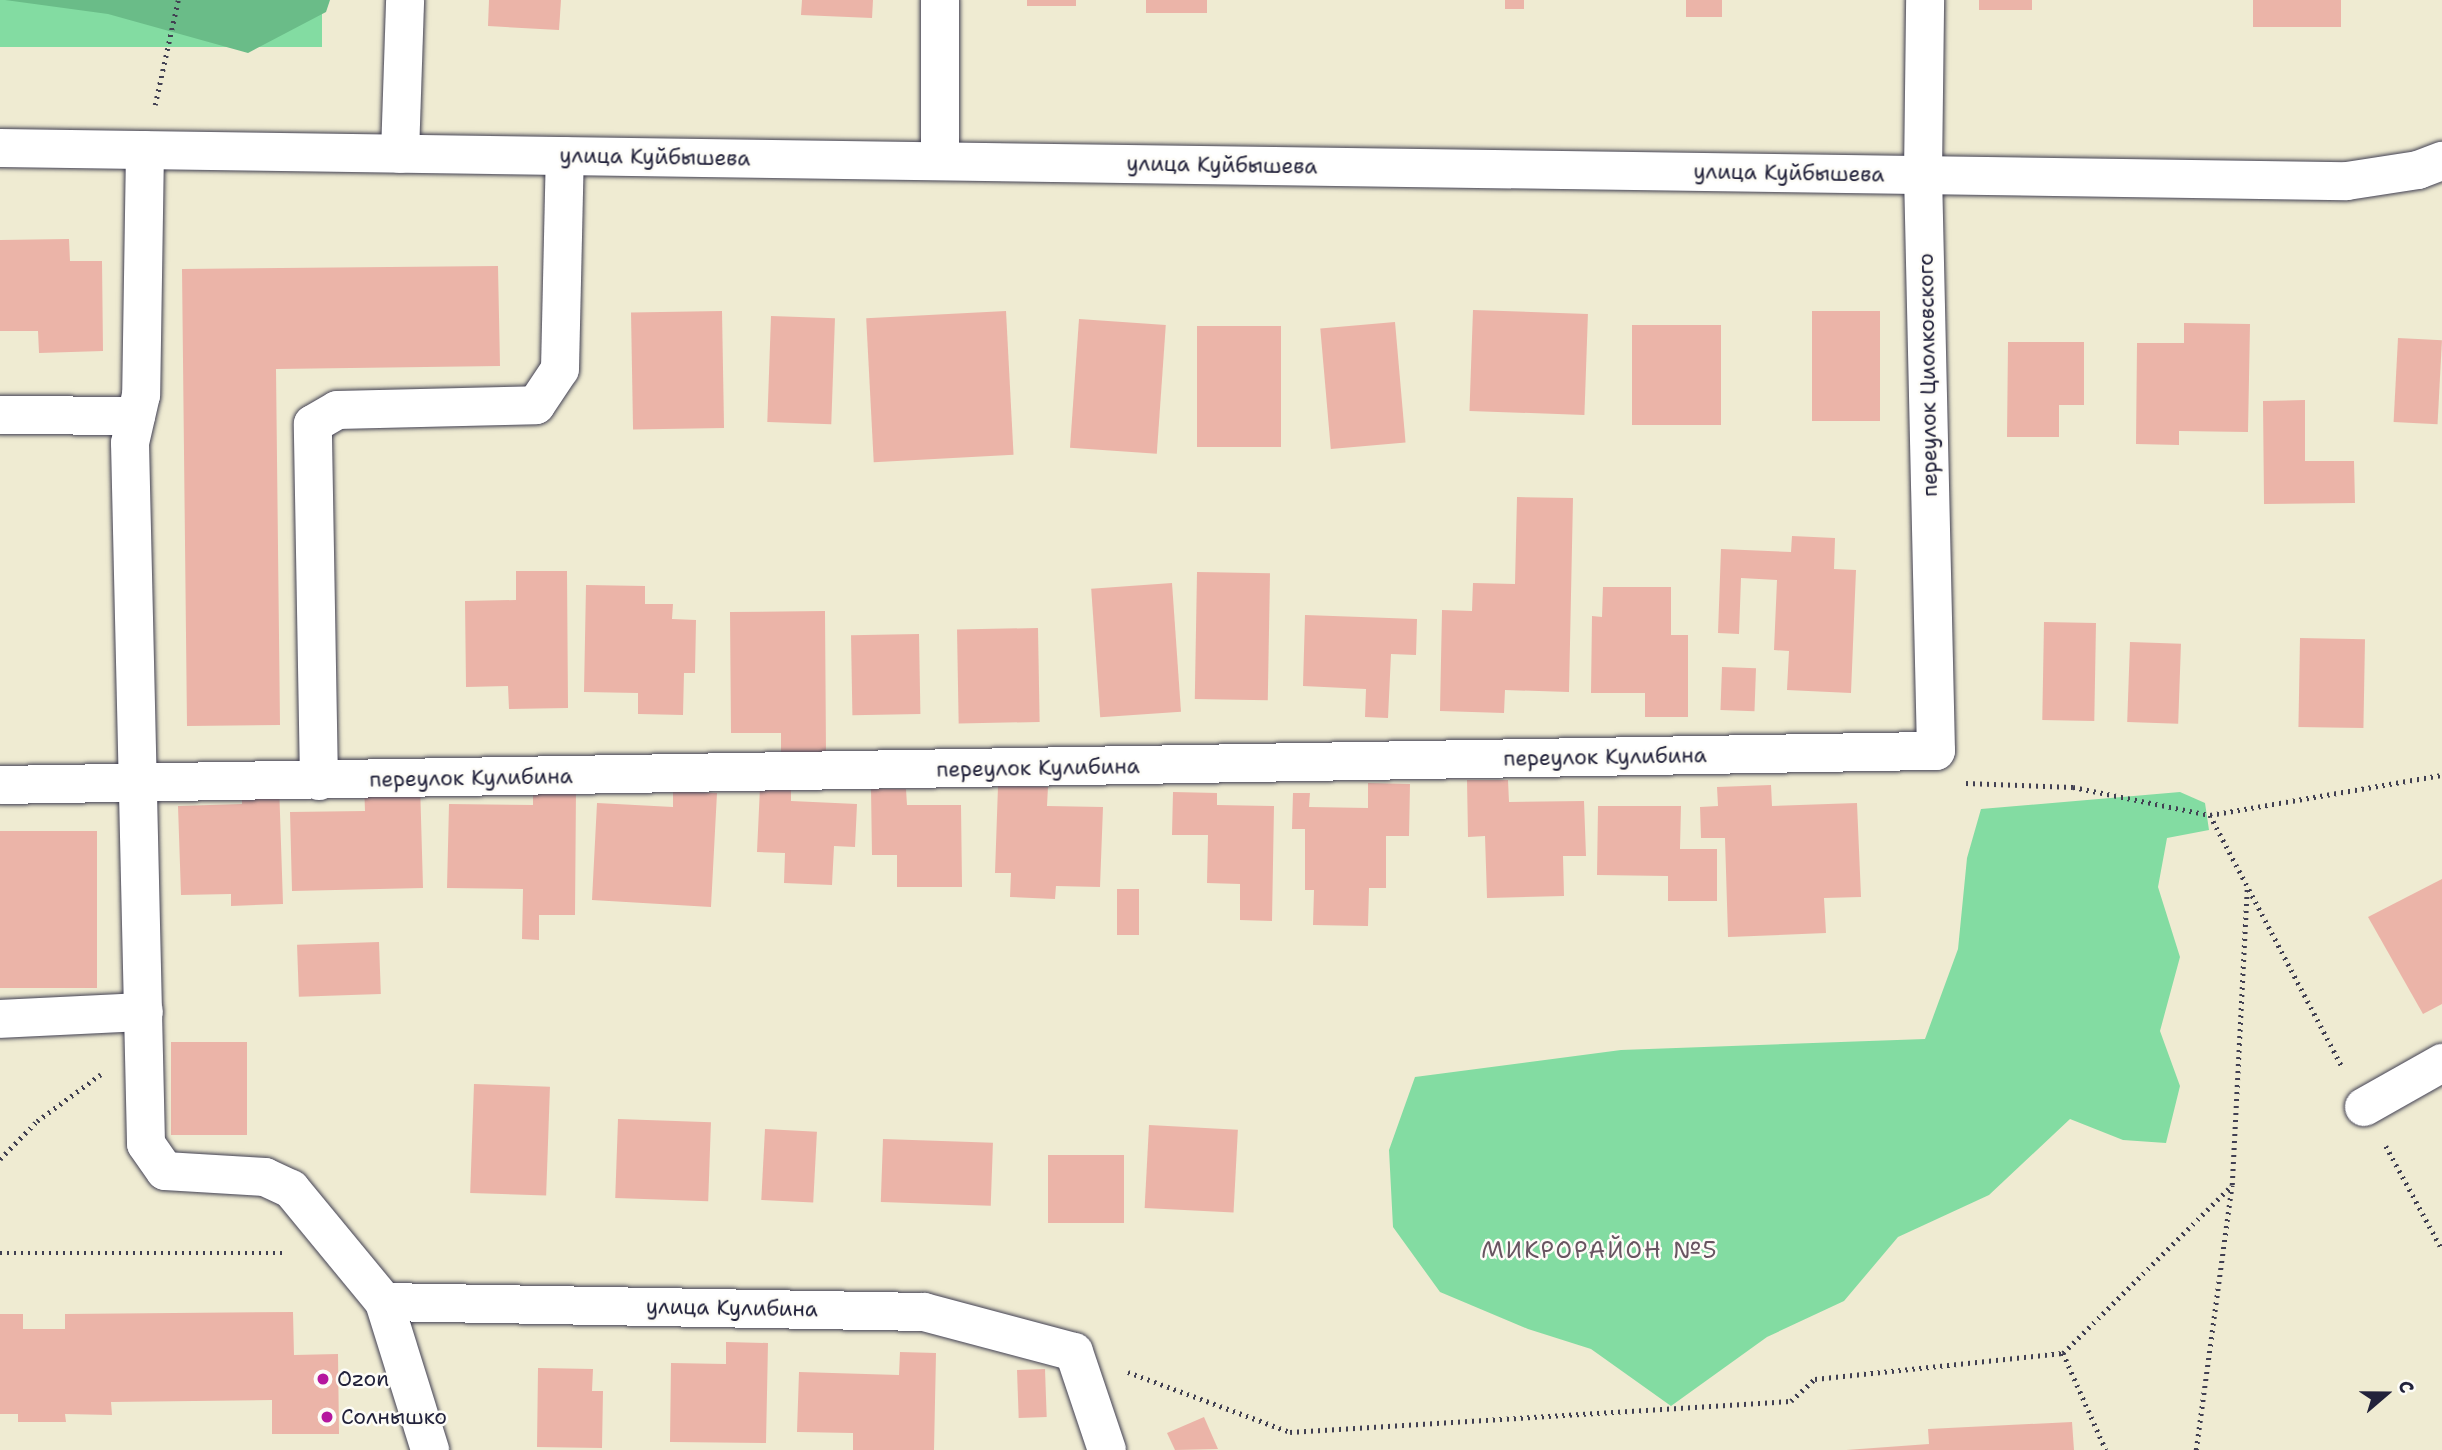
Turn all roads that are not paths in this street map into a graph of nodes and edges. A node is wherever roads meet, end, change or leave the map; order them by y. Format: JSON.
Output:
{"nodes":[{"id":1,"x":405,"y":0,"type":"edge"},
{"id":2,"x":940,"y":0,"type":"edge"},
{"id":3,"x":1925,"y":0,"type":"edge"},
{"id":4,"x":0,"y":148,"type":"edge"},
{"id":5,"x":145,"y":150,"type":"junction"},
{"id":6,"x":400,"y":154,"type":"junction"},
{"id":7,"x":565,"y":156,"type":"junction"},
{"id":8,"x":940,"y":161,"type":"junction"},
{"id":9,"x":2442,"y":161,"type":"edge"},
{"id":10,"x":1923,"y":174,"type":"junction"},
{"id":11,"x":0,"y":415,"type":"edge"},
{"id":12,"x":136,"y":416,"type":"junction"},
{"id":13,"x":1937,"y":751,"type":"joint"},
{"id":14,"x":319,"y":781,"type":"junction"},
{"id":15,"x":0,"y":785,"type":"edge"},
{"id":16,"x":140,"y":785,"type":"junction"},
{"id":17,"x":0,"y":1019,"type":"edge"},
{"id":18,"x":144,"y":1028,"type":"junction"},
{"id":19,"x":2442,"y":1063,"type":"edge"},
{"id":20,"x":2364,"y":1107,"type":"road end"},
{"id":21,"x":384,"y":1303,"type":"junction"},
{"id":22,"x":430,"y":1450,"type":"edge"},
{"id":23,"x":1107,"y":1450,"type":"edge"}],
"edges":[{"from":1,"to":6,"type":"street"},
{"from":2,"to":8,"type":"street"},
{"from":3,"to":10,"type":"street","name":"переулок Циолковского"},
{"from":4,"to":5,"type":"street","name":"улица Куйбышева"},
{"from":5,"to":6,"type":"street","name":"улица Куйбышева"},
{"from":5,"to":12,"type":"street"},
{"from":6,"to":7,"type":"street","name":"улица Куйбышева"},
{"from":7,"to":8,"type":"street","name":"улица Куйбышева"},
{"from":7,"to":14,"type":"street"},
{"from":8,"to":10,"type":"street","name":"улица Куйбышева"},
{"from":9,"to":10,"type":"street","name":"улица Куйбышева"},
{"from":10,"to":13,"type":"street","name":"переулок Циолковского"},
{"from":11,"to":12,"type":"street"},
{"from":12,"to":16,"type":"street"},
{"from":13,"to":14,"type":"street","name":"переулок Кулибина"},
{"from":14,"to":16,"type":"street","name":"переулок Кулибина"},
{"from":15,"to":16,"type":"street","name":"переулок Кулибина"},
{"from":16,"to":18,"type":"street"},
{"from":17,"to":18,"type":"street"},
{"from":18,"to":21,"type":"street"},
{"from":19,"to":20,"type":"street"},
{"from":21,"to":22,"type":"street"},
{"from":21,"to":23,"type":"street","name":"улица Кулибина"}]}
